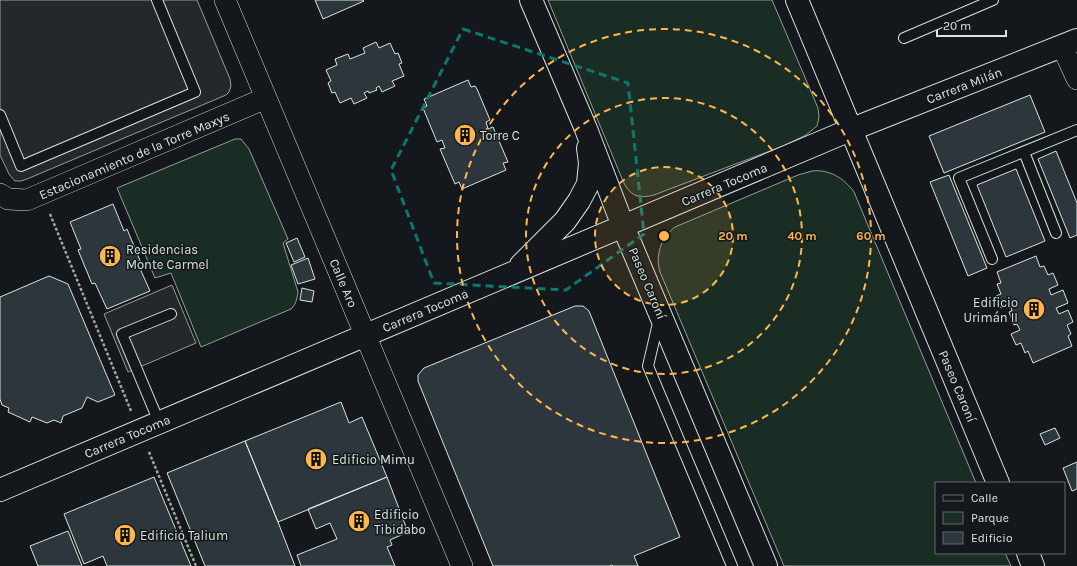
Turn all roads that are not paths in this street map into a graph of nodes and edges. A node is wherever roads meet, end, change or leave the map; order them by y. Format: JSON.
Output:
{"nodes":[{"id":1,"x":157,"y":0,"type":"edge"},
{"id":2,"x":225,"y":0,"type":"edge"},
{"id":3,"x":531,"y":0,"type":"edge"},
{"id":4,"x":797,"y":0,"type":"edge"},
{"id":5,"x":993,"y":0,"type":"edge"},
{"id":6,"x":904,"y":38,"type":"dead end"},
{"id":7,"x":1070,"y":43,"type":"edge"},
{"id":8,"x":1077,"y":79,"type":"edge"},
{"id":9,"x":266,"y":98,"type":"junction"},
{"id":10,"x":0,"y":115,"type":"edge"},
{"id":11,"x":586,"y":129,"type":"junction"},
{"id":12,"x":850,"y":130,"type":"junction"},
{"id":13,"x":1077,"y":130,"type":"edge"},
{"id":14,"x":1024,"y":152,"type":"junction"},
{"id":15,"x":0,"y":194,"type":"edge"},
{"id":16,"x":623,"y":226,"type":"junction"},
{"id":17,"x":1056,"y":233,"type":"dead end"},
{"id":18,"x":992,"y":259,"type":"dead end"},
{"id":19,"x":513,"y":272,"type":"junction"},
{"id":20,"x":660,"y":313,"type":"junction"},
{"id":21,"x":171,"y":314,"type":"dead end"},
{"id":22,"x":366,"y":335,"type":"junction"},
{"id":23,"x":150,"y":426,"type":"junction"},
{"id":24,"x":998,"y":482,"type":"edge"},
{"id":25,"x":0,"y":490,"type":"edge"},
{"id":26,"x":1028,"y":554,"type":"edge"},
{"id":27,"x":462,"y":566,"type":"edge"},
{"id":28,"x":732,"y":566,"type":"edge"},
{"id":29,"x":766,"y":566,"type":"edge"},
{"id":30,"x":1033,"y":566,"type":"edge"}],
"edges":[{"from":1,"to":10,"type":"lane"},
{"from":2,"to":9,"type":"street","name":"Calle Aro"},
{"from":3,"to":11,"type":"street","name":"Paseo Caroní"},
{"from":4,"to":12,"type":"street","name":"Paseo Caroní"},
{"from":5,"to":6,"type":"lane"},
{"from":7,"to":8,"type":"street"},
{"from":7,"to":12,"type":"street","name":"Carrera Milán"},
{"from":9,"to":15,"type":"street","name":"Estacionamiento de la Torre Maxys"},
{"from":9,"to":22,"type":"street","name":"Calle Aro"},
{"from":11,"to":16,"type":"street","name":"Paseo Caroní"},
{"from":11,"to":19,"type":"street"},
{"from":12,"to":16,"type":"street","name":"Carrera Tocoma"},
{"from":12,"to":24,"type":"street","name":"Paseo Caroní"},
{"from":13,"to":14,"type":"lane"},
{"from":14,"to":17,"type":"lane"},
{"from":14,"to":18,"type":"lane"},
{"from":16,"to":19,"type":"street","name":"Carrera Tocoma"},
{"from":16,"to":20,"type":"street","name":"Paseo Caroní"},
{"from":19,"to":22,"type":"street","name":"Carrera Tocoma"},
{"from":20,"to":28,"type":"lane"},
{"from":20,"to":29,"type":"street","name":"Paseo Caroní"},
{"from":21,"to":23,"type":"lane"},
{"from":22,"to":23,"type":"street","name":"Carrera Tocoma"},
{"from":22,"to":27,"type":"street","name":"Calle Aro"},
{"from":23,"to":25,"type":"street","name":"Carrera Tocoma"},
{"from":26,"to":30,"type":"street"}]}
